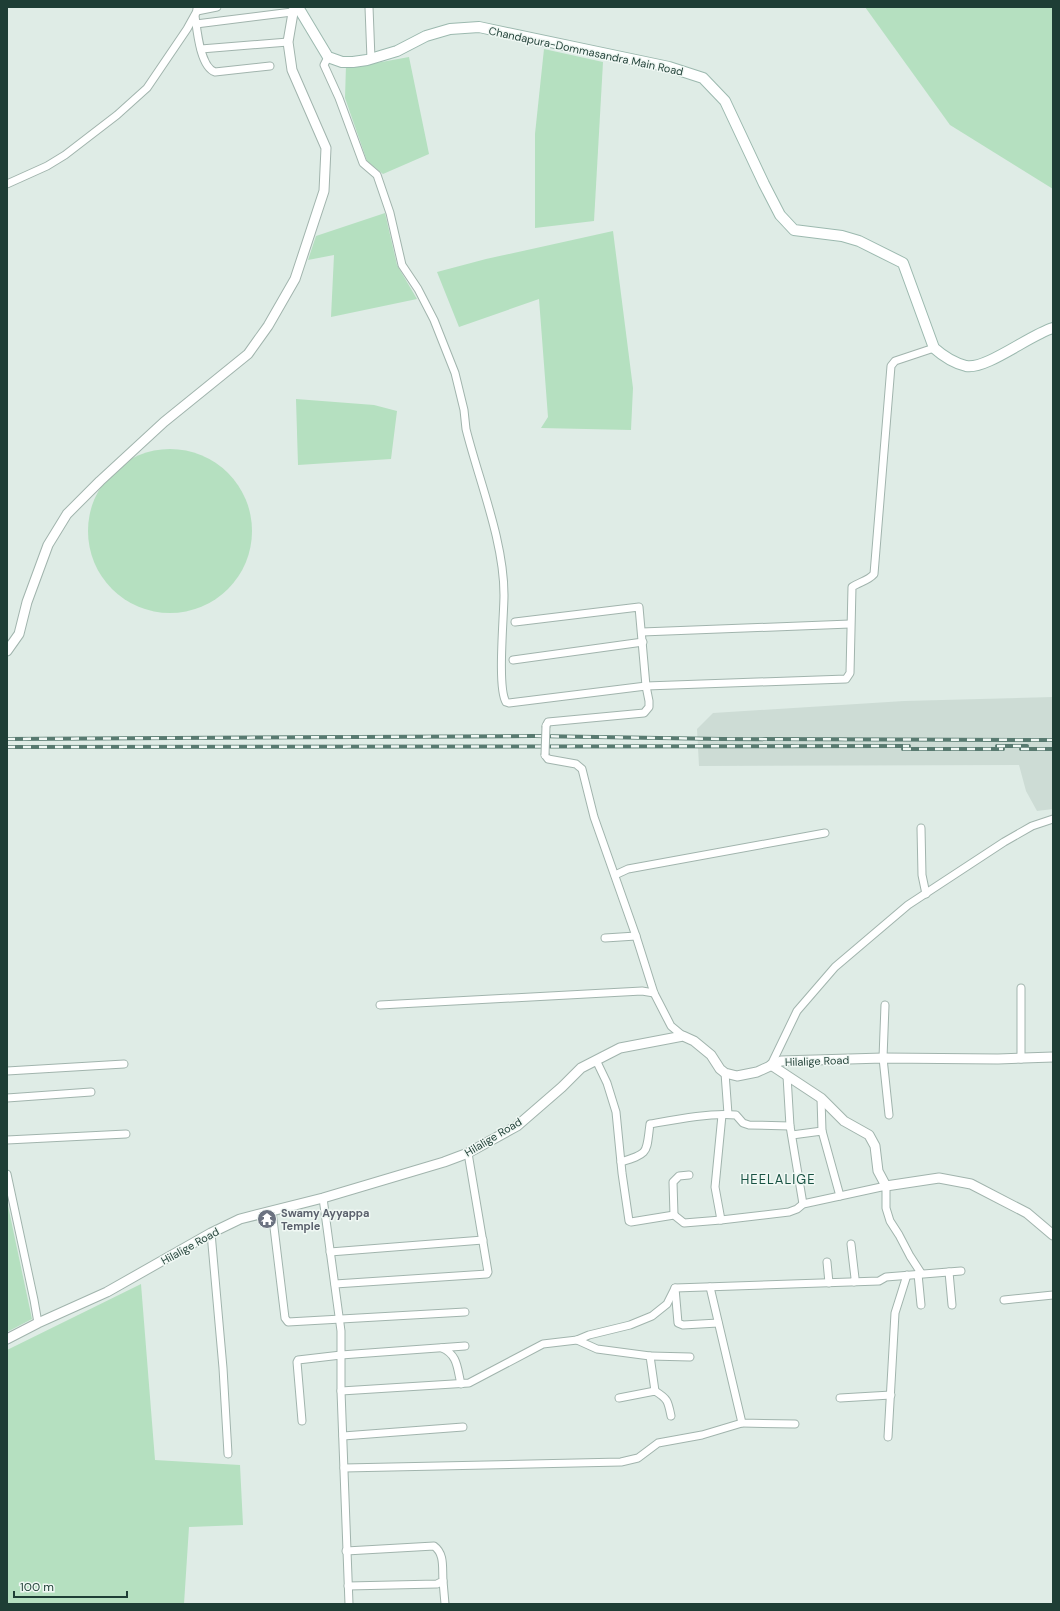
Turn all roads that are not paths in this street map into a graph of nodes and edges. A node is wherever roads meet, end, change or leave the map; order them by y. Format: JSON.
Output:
{"nodes":[{"id":1,"x":218,"y":7,"type":"edge"},
{"id":2,"x":369,"y":7,"type":"edge"},
{"id":3,"x":295,"y":9,"type":"edge"},
{"id":4,"x":196,"y":11,"type":"edge"},
{"id":5,"x":196,"y":24,"type":"junction"},
{"id":6,"x":288,"y":42,"type":"junction"},
{"id":7,"x":201,"y":49,"type":"junction"},
{"id":8,"x":328,"y":57,"type":"junction"},
{"id":9,"x":371,"y":59,"type":"junction"},
{"id":10,"x":270,"y":66,"type":"dead end"},
{"id":11,"x":7,"y":184,"type":"edge"},
{"id":12,"x":1053,"y":328,"type":"edge"},
{"id":13,"x":934,"y":348,"type":"junction"},
{"id":14,"x":515,"y":622,"type":"dead end"},
{"id":15,"x":850,"y":624,"type":"junction"},
{"id":16,"x":642,"y":632,"type":"junction"},
{"id":17,"x":643,"y":642,"type":"junction"},
{"id":18,"x":7,"y":651,"type":"edge"},
{"id":19,"x":513,"y":660,"type":"dead end"},
{"id":20,"x":646,"y":686,"type":"junction"},
{"id":21,"x":1053,"y":819,"type":"edge"},
{"id":22,"x":921,"y":828,"type":"dead end"},
{"id":23,"x":825,"y":832,"type":"dead end"},
{"id":24,"x":615,"y":875,"type":"junction"},
{"id":25,"x":926,"y":894,"type":"junction"},
{"id":26,"x":636,"y":936,"type":"junction"},
{"id":27,"x":605,"y":938,"type":"dead end"},
{"id":28,"x":1021,"y":988,"type":"dead end"},
{"id":29,"x":654,"y":993,"type":"junction"},
{"id":30,"x":380,"y":1005,"type":"dead end"},
{"id":31,"x":886,"y":1005,"type":"dead end"},
{"id":32,"x":683,"y":1036,"type":"junction"},
{"id":33,"x":1053,"y":1057,"type":"edge"},
{"id":34,"x":883,"y":1058,"type":"junction"},
{"id":35,"x":1021,"y":1059,"type":"junction"},
{"id":36,"x":596,"y":1060,"type":"junction"},
{"id":37,"x":124,"y":1064,"type":"dead end"},
{"id":38,"x":771,"y":1065,"type":"junction"},
{"id":39,"x":7,"y":1071,"type":"edge"},
{"id":40,"x":725,"y":1073,"type":"junction"},
{"id":41,"x":787,"y":1076,"type":"junction"},
{"id":42,"x":91,"y":1092,"type":"dead end"},
{"id":43,"x":7,"y":1098,"type":"edge"},
{"id":44,"x":821,"y":1098,"type":"junction"},
{"id":45,"x":725,"y":1115,"type":"junction"},
{"id":46,"x":889,"y":1116,"type":"dead end"},
{"id":47,"x":790,"y":1126,"type":"junction"},
{"id":48,"x":822,"y":1131,"type":"junction"},
{"id":49,"x":126,"y":1134,"type":"dead end"},
{"id":50,"x":792,"y":1135,"type":"junction"},
{"id":51,"x":7,"y":1140,"type":"edge"},
{"id":52,"x":468,"y":1153,"type":"junction"},
{"id":53,"x":621,"y":1162,"type":"junction"},
{"id":54,"x":7,"y":1174,"type":"edge"},
{"id":55,"x":689,"y":1175,"type":"dead end"},
{"id":56,"x":886,"y":1186,"type":"junction"},
{"id":57,"x":840,"y":1196,"type":"junction"},
{"id":58,"x":323,"y":1198,"type":"junction"},
{"id":59,"x":803,"y":1204,"type":"junction"},
{"id":60,"x":272,"y":1211,"type":"junction"},
{"id":61,"x":674,"y":1214,"type":"junction"},
{"id":62,"x":721,"y":1220,"type":"junction"},
{"id":63,"x":211,"y":1233,"type":"junction"},
{"id":64,"x":1053,"y":1235,"type":"edge"},
{"id":65,"x":483,"y":1240,"type":"junction"},
{"id":66,"x":850,"y":1244,"type":"dead end"},
{"id":67,"x":330,"y":1252,"type":"junction"},
{"id":68,"x":827,"y":1262,"type":"dead end"},
{"id":69,"x":961,"y":1271,"type":"dead end"},
{"id":70,"x":949,"y":1272,"type":"junction"},
{"id":71,"x":920,"y":1273,"type":"junction"},
{"id":72,"x":907,"y":1275,"type":"junction"},
{"id":73,"x":854,"y":1282,"type":"junction"},
{"id":74,"x":829,"y":1283,"type":"junction"},
{"id":75,"x":335,"y":1284,"type":"junction"},
{"id":76,"x":710,"y":1287,"type":"junction"},
{"id":77,"x":676,"y":1288,"type":"junction"},
{"id":78,"x":1053,"y":1295,"type":"edge"},
{"id":79,"x":1004,"y":1300,"type":"dead end"},
{"id":80,"x":952,"y":1304,"type":"dead end"},
{"id":81,"x":921,"y":1305,"type":"dead end"},
{"id":82,"x":465,"y":1312,"type":"dead end"},
{"id":83,"x":340,"y":1320,"type":"junction"},
{"id":84,"x":38,"y":1323,"type":"junction"},
{"id":85,"x":718,"y":1323,"type":"junction"},
{"id":86,"x":7,"y":1339,"type":"edge"},
{"id":87,"x":577,"y":1340,"type":"junction"},
{"id":88,"x":465,"y":1346,"type":"dead end"},
{"id":89,"x":442,"y":1348,"type":"junction"},
{"id":90,"x":341,"y":1355,"type":"junction"},
{"id":91,"x":650,"y":1356,"type":"junction"},
{"id":92,"x":690,"y":1357,"type":"dead end"},
{"id":93,"x":461,"y":1384,"type":"junction"},
{"id":94,"x":341,"y":1391,"type":"junction"},
{"id":95,"x":655,"y":1391,"type":"junction"},
{"id":96,"x":890,"y":1395,"type":"junction"},
{"id":97,"x":619,"y":1398,"type":"dead end"},
{"id":98,"x":840,"y":1398,"type":"dead end"},
{"id":99,"x":670,"y":1416,"type":"dead end"},
{"id":100,"x":302,"y":1420,"type":"dead end"},
{"id":101,"x":742,"y":1423,"type":"junction"},
{"id":102,"x":795,"y":1424,"type":"dead end"},
{"id":103,"x":463,"y":1427,"type":"dead end"},
{"id":104,"x":343,"y":1436,"type":"junction"},
{"id":105,"x":888,"y":1438,"type":"dead end"},
{"id":106,"x":228,"y":1454,"type":"dead end"},
{"id":107,"x":344,"y":1468,"type":"junction"},
{"id":108,"x":346,"y":1551,"type":"junction"},
{"id":109,"x":443,"y":1581,"type":"junction"},
{"id":110,"x":348,"y":1586,"type":"junction"},
{"id":111,"x":349,"y":1604,"type":"edge"},
{"id":112,"x":446,"y":1604,"type":"edge"}],
"edges":[{"from":1,"to":4,"type":"street"},
{"from":2,"to":9,"type":"street"},
{"from":3,"to":5,"type":"street"},
{"from":3,"to":6,"type":"street"},
{"from":3,"to":8,"type":"main road"},
{"from":4,"to":5,"type":"street"},
{"from":4,"to":11,"type":"street"},
{"from":5,"to":7,"type":"street"},
{"from":6,"to":7,"type":"street"},
{"from":6,"to":18,"type":"street"},
{"from":7,"to":10,"type":"street"},
{"from":8,"to":9,"type":"main road","name":"Chandapura-Dommasandra Main Road"},
{"from":8,"to":20,"type":"street"},
{"from":9,"to":13,"type":"main road","name":"Chandapura-Dommasandra Main Road"},
{"from":12,"to":13,"type":"main road"},
{"from":13,"to":15,"type":"street"},
{"from":14,"to":16,"type":"street"},
{"from":15,"to":16,"type":"street"},
{"from":15,"to":20,"type":"street"},
{"from":16,"to":17,"type":"street"},
{"from":17,"to":19,"type":"street"},
{"from":17,"to":20,"type":"street"},
{"from":20,"to":24,"type":"street","bridge":true},
{"from":21,"to":25,"type":"street"},
{"from":22,"to":25,"type":"street"},
{"from":23,"to":24,"type":"street"},
{"from":24,"to":26,"type":"street"},
{"from":25,"to":38,"type":"street"},
{"from":26,"to":27,"type":"street"},
{"from":26,"to":29,"type":"street"},
{"from":28,"to":35,"type":"street"},
{"from":29,"to":30,"type":"street"},
{"from":29,"to":32,"type":"street"},
{"from":31,"to":34,"type":"street"},
{"from":32,"to":36,"type":"street","name":"Hilalige Road"},
{"from":32,"to":40,"type":"street"},
{"from":33,"to":35,"type":"street","name":"Hilalige Road"},
{"from":34,"to":35,"type":"street","name":"Hilalige Road"},
{"from":34,"to":38,"type":"street","name":"Hilalige Road"},
{"from":34,"to":46,"type":"street"},
{"from":36,"to":52,"type":"street","name":"Hilalige Road"},
{"from":36,"to":53,"type":"street"},
{"from":37,"to":39,"type":"street"},
{"from":38,"to":40,"type":"street","name":"Hilalige Road"},
{"from":38,"to":41,"type":"street"},
{"from":40,"to":45,"type":"street"},
{"from":41,"to":44,"type":"street"},
{"from":41,"to":47,"type":"street"},
{"from":42,"to":43,"type":"street"},
{"from":44,"to":48,"type":"street"},
{"from":44,"to":56,"type":"street"},
{"from":45,"to":47,"type":"street"},
{"from":45,"to":53,"type":"street"},
{"from":45,"to":62,"type":"street"},
{"from":47,"to":50,"type":"street"},
{"from":48,"to":50,"type":"street"},
{"from":48,"to":57,"type":"street"},
{"from":49,"to":51,"type":"street"},
{"from":50,"to":59,"type":"street"},
{"from":52,"to":58,"type":"street","name":"Hilalige Road"},
{"from":52,"to":65,"type":"street"},
{"from":53,"to":61,"type":"street"},
{"from":54,"to":84,"type":"street"},
{"from":55,"to":61,"type":"street"},
{"from":56,"to":57,"type":"street"},
{"from":56,"to":64,"type":"street"},
{"from":56,"to":71,"type":"street"},
{"from":57,"to":59,"type":"street"},
{"from":58,"to":60,"type":"street","name":"Hilalige Road"},
{"from":58,"to":67,"type":"street"},
{"from":59,"to":62,"type":"street"},
{"from":60,"to":63,"type":"street","name":"Hilalige Road"},
{"from":60,"to":83,"type":"street"},
{"from":61,"to":62,"type":"street"},
{"from":63,"to":84,"type":"street","name":"Hilalige Road"},
{"from":63,"to":106,"type":"street"},
{"from":65,"to":67,"type":"street"},
{"from":65,"to":75,"type":"street"},
{"from":66,"to":73,"type":"street"},
{"from":67,"to":75,"type":"street"},
{"from":68,"to":74,"type":"street"},
{"from":69,"to":70,"type":"street"},
{"from":70,"to":71,"type":"street"},
{"from":70,"to":80,"type":"street"},
{"from":71,"to":72,"type":"street"},
{"from":71,"to":81,"type":"street"},
{"from":72,"to":73,"type":"street"},
{"from":72,"to":96,"type":"street"},
{"from":73,"to":74,"type":"street"},
{"from":74,"to":76,"type":"street"},
{"from":75,"to":83,"type":"street"},
{"from":76,"to":77,"type":"street"},
{"from":76,"to":85,"type":"street"},
{"from":77,"to":85,"type":"street"},
{"from":77,"to":87,"type":"street"},
{"from":78,"to":79,"type":"street"},
{"from":82,"to":83,"type":"street"},
{"from":83,"to":90,"type":"street"},
{"from":84,"to":86,"type":"street","name":"Hilalige Road"},
{"from":85,"to":101,"type":"street"},
{"from":87,"to":91,"type":"street"},
{"from":87,"to":93,"type":"street"},
{"from":88,"to":89,"type":"street"},
{"from":89,"to":90,"type":"street"},
{"from":89,"to":93,"type":"street"},
{"from":90,"to":94,"type":"street"},
{"from":90,"to":100,"type":"street"},
{"from":91,"to":92,"type":"street"},
{"from":91,"to":95,"type":"street"},
{"from":93,"to":94,"type":"street"},
{"from":94,"to":104,"type":"street"},
{"from":95,"to":97,"type":"street"},
{"from":95,"to":99,"type":"street"},
{"from":96,"to":98,"type":"street"},
{"from":96,"to":105,"type":"street"},
{"from":101,"to":102,"type":"street"},
{"from":101,"to":107,"type":"street"},
{"from":103,"to":104,"type":"street"},
{"from":104,"to":107,"type":"street"},
{"from":107,"to":108,"type":"street"},
{"from":108,"to":109,"type":"street"},
{"from":108,"to":110,"type":"street"},
{"from":109,"to":110,"type":"street"},
{"from":109,"to":112,"type":"street"},
{"from":110,"to":111,"type":"street"}]}
